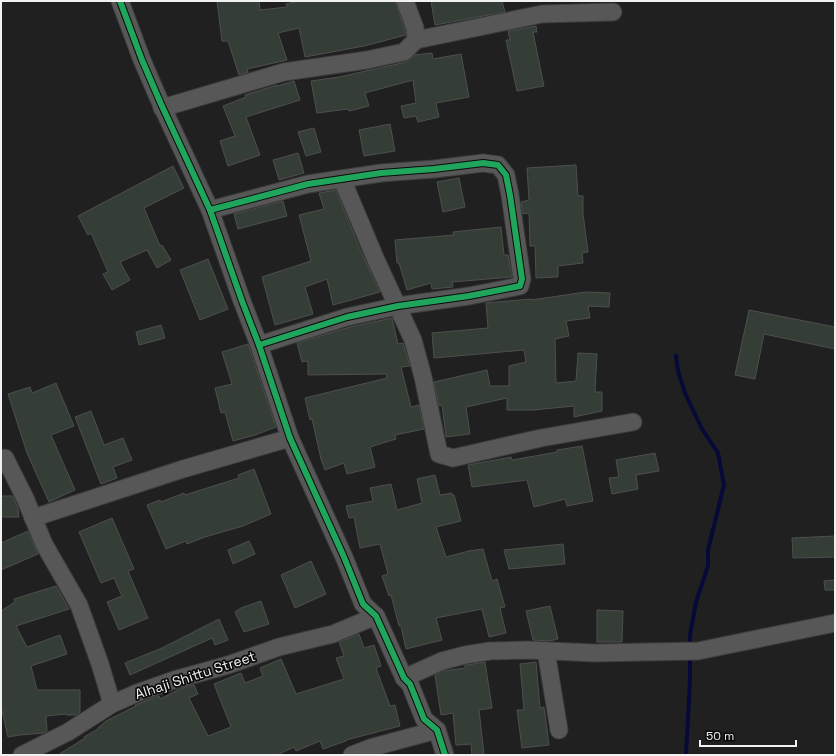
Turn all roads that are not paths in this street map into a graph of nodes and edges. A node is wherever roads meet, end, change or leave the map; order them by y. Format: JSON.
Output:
{"nodes":[{"id":1,"x":120,"y":1,"type":"edge"},
{"id":2,"x":405,"y":1,"type":"edge"},
{"id":3,"x":542,"y":8,"type":"edge"},
{"id":4,"x":613,"y":12,"type":"dead end"},
{"id":5,"x":416,"y":40,"type":"junction"},
{"id":6,"x":162,"y":108,"type":"junction"},
{"id":7,"x":342,"y":179,"type":"junction"},
{"id":8,"x":210,"y":210,"type":"junction"},
{"id":9,"x":398,"y":306,"type":"junction"},
{"id":10,"x":259,"y":345,"type":"junction"},
{"id":11,"x":633,"y":422,"type":"dead end"},
{"id":12,"x":290,"y":438,"type":"junction"},
{"id":13,"x":5,"y":458,"type":"dead end"},
{"id":14,"x":33,"y":518,"type":"junction"},
{"id":15,"x":376,"y":616,"type":"junction"},
{"id":16,"x":835,"y":622,"type":"edge"},
{"id":17,"x":546,"y":651,"type":"junction"},
{"id":18,"x":404,"y":678,"type":"junction"},
{"id":19,"x":112,"y":704,"type":"junction"},
{"id":20,"x":437,"y":730,"type":"junction"},
{"id":21,"x":560,"y":730,"type":"dead end"},
{"id":22,"x":22,"y":755,"type":"edge"},
{"id":23,"x":352,"y":755,"type":"edge"},
{"id":24,"x":445,"y":755,"type":"edge"}],
"edges":[{"from":1,"to":6,"type":"street"},
{"from":2,"to":5,"type":"street"},
{"from":3,"to":4,"type":"street"},
{"from":3,"to":5,"type":"street"},
{"from":5,"to":6,"type":"street"},
{"from":6,"to":8,"type":"street"},
{"from":7,"to":8,"type":"street"},
{"from":7,"to":9,"type":"street"},
{"from":7,"to":9,"type":"street"},
{"from":8,"to":10,"type":"street"},
{"from":9,"to":10,"type":"street"},
{"from":9,"to":11,"type":"street"},
{"from":10,"to":12,"type":"street"},
{"from":12,"to":14,"type":"street"},
{"from":12,"to":15,"type":"street"},
{"from":13,"to":14,"type":"street"},
{"from":14,"to":19,"type":"street"},
{"from":15,"to":18,"type":"street"},
{"from":15,"to":19,"type":"street","name":"Alhaji Shittu Street"},
{"from":16,"to":17,"type":"street"},
{"from":17,"to":18,"type":"street"},
{"from":17,"to":21,"type":"street"},
{"from":18,"to":20,"type":"street"},
{"from":19,"to":22,"type":"street","name":"Alhaji Shittu Street"},
{"from":20,"to":23,"type":"street"},
{"from":20,"to":24,"type":"street"}]}
